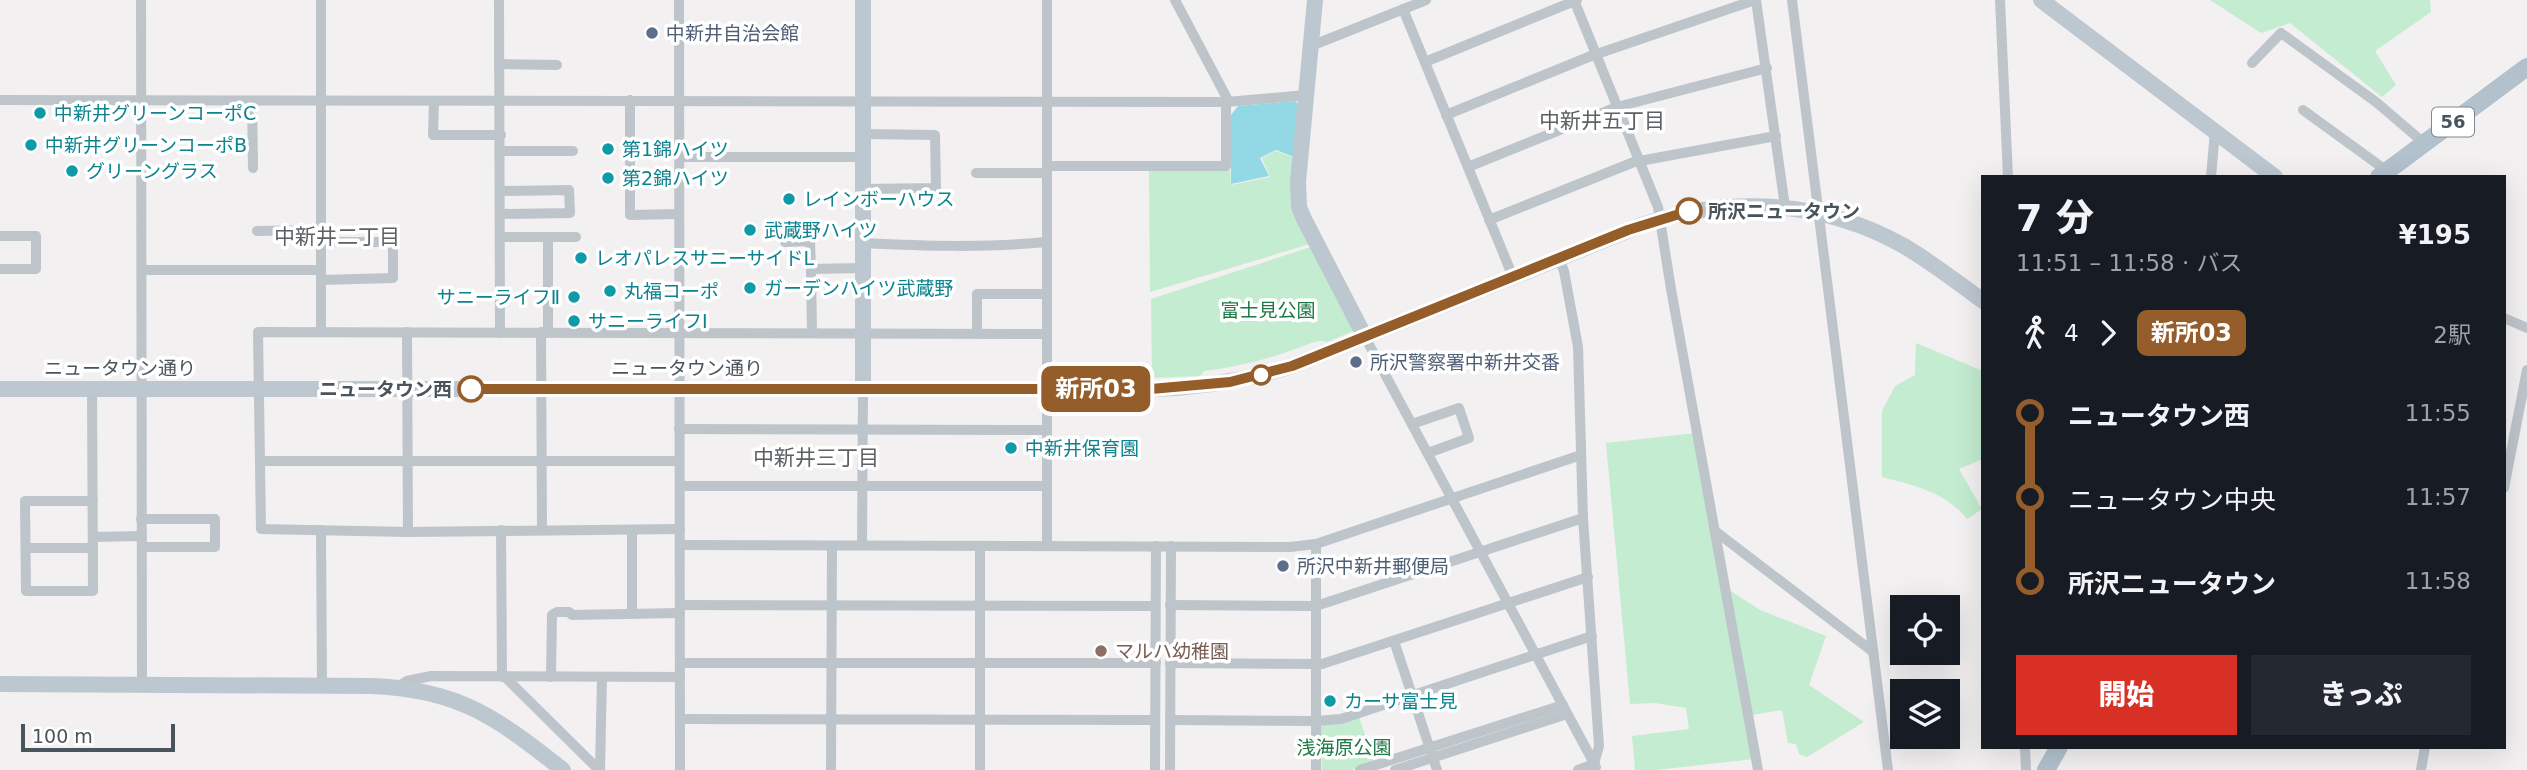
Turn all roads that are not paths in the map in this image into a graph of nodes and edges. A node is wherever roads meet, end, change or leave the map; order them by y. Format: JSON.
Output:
{"nodes":[{"id":1,"x":141,"y":0,"type":"edge"},
{"id":2,"x":321,"y":0,"type":"edge"},
{"id":3,"x":499,"y":0,"type":"edge"},
{"id":4,"x":679,"y":0,"type":"edge"},
{"id":5,"x":863,"y":0,"type":"edge"},
{"id":6,"x":1047,"y":0,"type":"edge"},
{"id":7,"x":1175,"y":0,"type":"edge"},
{"id":8,"x":1315,"y":0,"type":"edge"},
{"id":9,"x":1426,"y":0,"type":"edge"},
{"id":10,"x":1575,"y":0,"type":"edge"},
{"id":11,"x":1755,"y":0,"type":"edge"},
{"id":12,"x":1792,"y":0,"type":"edge"},
{"id":13,"x":2000,"y":0,"type":"edge"},
{"id":14,"x":2041,"y":0,"type":"edge"},
{"id":15,"x":1403,"y":9,"type":"junction"},
{"id":16,"x":1311,"y":46,"type":"junction"},
{"id":17,"x":1596,"y":55,"type":"junction"},
{"id":18,"x":1425,"y":62,"type":"junction"},
{"id":19,"x":2252,"y":63,"type":"dead end"},
{"id":20,"x":499,"y":64,"type":"junction"},
{"id":21,"x":557,"y":65,"type":"dead end"},
{"id":22,"x":2527,"y":67,"type":"edge"},
{"id":23,"x":1767,"y":68,"type":"junction"},
{"id":24,"x":1306,"y":95,"type":"junction"},
{"id":25,"x":0,"y":100,"type":"edge"},
{"id":26,"x":321,"y":100,"type":"junction"},
{"id":27,"x":630,"y":100,"type":"junction"},
{"id":28,"x":142,"y":101,"type":"junction"},
{"id":29,"x":252,"y":101,"type":"junction"},
{"id":30,"x":433,"y":101,"type":"junction"},
{"id":31,"x":500,"y":101,"type":"junction"},
{"id":32,"x":678,"y":101,"type":"junction"},
{"id":33,"x":1046,"y":101,"type":"junction"},
{"id":34,"x":863,"y":102,"type":"junction"},
{"id":35,"x":1228,"y":102,"type":"junction"},
{"id":36,"x":1617,"y":107,"type":"junction"},
{"id":37,"x":2303,"y":110,"type":"dead end"},
{"id":38,"x":1446,"y":115,"type":"junction"},
{"id":39,"x":2215,"y":131,"type":"junction"},
{"id":40,"x":863,"y":134,"type":"junction"},
{"id":41,"x":501,"y":135,"type":"junction"},
{"id":42,"x":1776,"y":136,"type":"junction"},
{"id":43,"x":2424,"y":143,"type":"junction"},
{"id":44,"x":501,"y":151,"type":"junction"},
{"id":45,"x":573,"y":151,"type":"dead end"},
{"id":46,"x":680,"y":157,"type":"junction"},
{"id":47,"x":863,"y":157,"type":"junction"},
{"id":48,"x":1639,"y":160,"type":"junction"},
{"id":49,"x":1468,"y":167,"type":"junction"},
{"id":50,"x":253,"y":168,"type":"dead end"},
{"id":51,"x":1046,"y":170,"type":"junction"},
{"id":52,"x":976,"y":173,"type":"dead end"},
{"id":53,"x":2383,"y":174,"type":"edge"},
{"id":54,"x":2008,"y":175,"type":"edge"},
{"id":55,"x":2211,"y":175,"type":"edge"},
{"id":56,"x":2272,"y":175,"type":"edge"},
{"id":57,"x":863,"y":189,"type":"junction"},
{"id":58,"x":501,"y":191,"type":"junction"},
{"id":59,"x":1785,"y":207,"type":"junction"},
{"id":60,"x":1820,"y":213,"type":"junction"},
{"id":61,"x":500,"y":214,"type":"junction"},
{"id":62,"x":679,"y":214,"type":"junction"},
{"id":63,"x":1660,"y":219,"type":"junction"},
{"id":64,"x":1489,"y":220,"type":"junction"},
{"id":65,"x":257,"y":231,"type":"dead end"},
{"id":66,"x":0,"y":236,"type":"edge"},
{"id":67,"x":321,"y":236,"type":"junction"},
{"id":68,"x":500,"y":237,"type":"junction"},
{"id":69,"x":548,"y":237,"type":"junction"},
{"id":70,"x":576,"y":237,"type":"dead end"},
{"id":71,"x":785,"y":242,"type":"dead end"},
{"id":72,"x":1046,"y":242,"type":"junction"},
{"id":73,"x":863,"y":243,"type":"junction"},
{"id":74,"x":1559,"y":258,"type":"junction"},
{"id":75,"x":863,"y":268,"type":"junction"},
{"id":76,"x":0,"y":269,"type":"edge"},
{"id":77,"x":811,"y":269,"type":"junction"},
{"id":78,"x":142,"y":270,"type":"junction"},
{"id":79,"x":321,"y":275,"type":"junction"},
{"id":80,"x":1513,"y":277,"type":"junction"},
{"id":81,"x":1046,"y":294,"type":"junction"},
{"id":82,"x":1981,"y":300,"type":"edge"},
{"id":83,"x":2506,"y":319,"type":"edge"},
{"id":84,"x":2527,"y":328,"type":"edge"},
{"id":85,"x":321,"y":332,"type":"junction"},
{"id":86,"x":407,"y":332,"type":"junction"},
{"id":87,"x":500,"y":332,"type":"junction"},
{"id":88,"x":545,"y":332,"type":"junction"},
{"id":89,"x":680,"y":332,"type":"junction"},
{"id":90,"x":977,"y":332,"type":"junction"},
{"id":91,"x":812,"y":333,"type":"junction"},
{"id":92,"x":863,"y":333,"type":"junction"},
{"id":93,"x":1047,"y":334,"type":"junction"},
{"id":94,"x":1365,"y":337,"type":"junction"},
{"id":95,"x":2527,"y":370,"type":"edge"},
{"id":96,"x":142,"y":388,"type":"junction"},
{"id":97,"x":0,"y":389,"type":"edge"},
{"id":98,"x":92,"y":389,"type":"junction"},
{"id":99,"x":260,"y":389,"type":"junction"},
{"id":100,"x":408,"y":389,"type":"junction"},
{"id":101,"x":542,"y":389,"type":"junction"},
{"id":102,"x":680,"y":389,"type":"junction"},
{"id":103,"x":863,"y":389,"type":"junction"},
{"id":104,"x":1047,"y":389,"type":"junction"},
{"id":105,"x":1412,"y":424,"type":"junction"},
{"id":106,"x":679,"y":429,"type":"junction"},
{"id":107,"x":864,"y":429,"type":"junction"},
{"id":108,"x":1046,"y":430,"type":"junction"},
{"id":109,"x":1428,"y":453,"type":"junction"},
{"id":110,"x":1581,"y":455,"type":"junction"},
{"id":111,"x":260,"y":461,"type":"junction"},
{"id":112,"x":409,"y":461,"type":"junction"},
{"id":113,"x":679,"y":461,"type":"junction"},
{"id":114,"x":542,"y":462,"type":"junction"},
{"id":115,"x":2506,"y":478,"type":"edge"},
{"id":116,"x":680,"y":486,"type":"junction"},
{"id":117,"x":1046,"y":486,"type":"junction"},
{"id":118,"x":863,"y":487,"type":"junction"},
{"id":119,"x":1452,"y":499,"type":"junction"},
{"id":120,"x":93,"y":501,"type":"junction"},
{"id":121,"x":141,"y":519,"type":"junction"},
{"id":122,"x":1583,"y":519,"type":"junction"},
{"id":123,"x":680,"y":529,"type":"junction"},
{"id":124,"x":321,"y":530,"type":"junction"},
{"id":125,"x":501,"y":530,"type":"junction"},
{"id":126,"x":542,"y":530,"type":"junction"},
{"id":127,"x":632,"y":530,"type":"junction"},
{"id":128,"x":1716,"y":531,"type":"junction"},
{"id":129,"x":408,"y":532,"type":"junction"},
{"id":130,"x":93,"y":542,"type":"junction"},
{"id":131,"x":142,"y":542,"type":"junction"},
{"id":132,"x":1315,"y":544,"type":"junction"},
{"id":133,"x":681,"y":545,"type":"junction"},
{"id":134,"x":862,"y":545,"type":"junction"},
{"id":135,"x":832,"y":546,"type":"junction"},
{"id":136,"x":980,"y":546,"type":"junction"},
{"id":137,"x":1047,"y":546,"type":"junction"},
{"id":138,"x":1156,"y":546,"type":"junction"},
{"id":139,"x":1171,"y":546,"type":"junction"},
{"id":140,"x":26,"y":548,"type":"junction"},
{"id":141,"x":1480,"y":552,"type":"junction"},
{"id":142,"x":1588,"y":577,"type":"junction"},
{"id":143,"x":1507,"y":603,"type":"junction"},
{"id":144,"x":1170,"y":605,"type":"junction"},
{"id":145,"x":832,"y":606,"type":"junction"},
{"id":146,"x":980,"y":606,"type":"junction"},
{"id":147,"x":1156,"y":606,"type":"junction"},
{"id":148,"x":1316,"y":606,"type":"junction"},
{"id":149,"x":680,"y":609,"type":"junction"},
{"id":150,"x":632,"y":614,"type":"junction"},
{"id":151,"x":1592,"y":636,"type":"junction"},
{"id":152,"x":1394,"y":641,"type":"junction"},
{"id":153,"x":1872,"y":651,"type":"junction"},
{"id":154,"x":1536,"y":654,"type":"junction"},
{"id":155,"x":680,"y":663,"type":"junction"},
{"id":156,"x":832,"y":663,"type":"junction"},
{"id":157,"x":980,"y":663,"type":"junction"},
{"id":158,"x":1156,"y":663,"type":"junction"},
{"id":159,"x":1170,"y":663,"type":"junction"},
{"id":160,"x":1316,"y":663,"type":"junction"},
{"id":161,"x":503,"y":677,"type":"junction"},
{"id":162,"x":551,"y":677,"type":"junction"},
{"id":163,"x":602,"y":677,"type":"junction"},
{"id":164,"x":680,"y":677,"type":"junction"},
{"id":165,"x":0,"y":684,"type":"edge"},
{"id":166,"x":142,"y":685,"type":"junction"},
{"id":167,"x":322,"y":686,"type":"junction"},
{"id":168,"x":396,"y":688,"type":"junction"},
{"id":169,"x":1412,"y":695,"type":"junction"},
{"id":170,"x":1565,"y":709,"type":"junction"},
{"id":171,"x":680,"y":719,"type":"junction"},
{"id":172,"x":831,"y":719,"type":"junction"},
{"id":173,"x":980,"y":719,"type":"junction"},
{"id":174,"x":1155,"y":720,"type":"junction"},
{"id":175,"x":1170,"y":720,"type":"junction"},
{"id":176,"x":1317,"y":721,"type":"junction"},
{"id":177,"x":2025,"y":749,"type":"edge"},
{"id":178,"x":2058,"y":749,"type":"edge"},
{"id":179,"x":2425,"y":749,"type":"edge"},
{"id":180,"x":1431,"y":753,"type":"junction"},
{"id":181,"x":1595,"y":767,"type":"edge"},
{"id":182,"x":563,"y":770,"type":"edge"},
{"id":183,"x":600,"y":770,"type":"edge"},
{"id":184,"x":680,"y":770,"type":"edge"},
{"id":185,"x":831,"y":770,"type":"edge"},
{"id":186,"x":980,"y":770,"type":"edge"},
{"id":187,"x":1155,"y":770,"type":"edge"},
{"id":188,"x":1170,"y":770,"type":"edge"},
{"id":189,"x":1316,"y":770,"type":"edge"},
{"id":190,"x":1360,"y":770,"type":"edge"},
{"id":191,"x":1395,"y":770,"type":"edge"},
{"id":192,"x":1437,"y":770,"type":"edge"},
{"id":193,"x":1578,"y":770,"type":"edge"},
{"id":194,"x":1758,"y":770,"type":"edge"},
{"id":195,"x":1888,"y":770,"type":"edge"},
{"id":196,"x":2026,"y":770,"type":"edge"},
{"id":197,"x":2046,"y":770,"type":"edge"},
{"id":198,"x":2421,"y":770,"type":"edge"}],
"edges":[{"from":1,"to":28,"type":"street"},
{"from":2,"to":26,"type":"street"},
{"from":3,"to":20,"type":"street"},
{"from":4,"to":32,"type":"street"},
{"from":5,"to":34,"type":"street"},
{"from":6,"to":33,"type":"street"},
{"from":7,"to":35,"type":"street"},
{"from":8,"to":16,"type":"street"},
{"from":9,"to":15,"type":"street"},
{"from":10,"to":17,"type":"street"},
{"from":10,"to":18,"type":"street"},
{"from":11,"to":17,"type":"street"},
{"from":11,"to":23,"type":"street"},
{"from":12,"to":60,"type":"street"},
{"from":13,"to":54,"type":"street"},
{"from":14,"to":39,"type":"street"},
{"from":15,"to":16,"type":"street"},
{"from":15,"to":18,"type":"street"},
{"from":16,"to":24,"type":"street"},
{"from":17,"to":36,"type":"street"},
{"from":17,"to":38,"type":"street"},
{"from":18,"to":38,"type":"street"},
{"from":19,"to":43,"type":"street"},
{"from":20,"to":21,"type":"street"},
{"from":20,"to":31,"type":"street"},
{"from":22,"to":43,"type":"main road","number":"56"},
{"from":23,"to":36,"type":"street"},
{"from":23,"to":42,"type":"street"},
{"from":24,"to":35,"type":"street"},
{"from":24,"to":94,"type":"street"},
{"from":25,"to":28,"type":"street"},
{"from":26,"to":29,"type":"street"},
{"from":26,"to":30,"type":"street"},
{"from":26,"to":67,"type":"street"},
{"from":27,"to":31,"type":"street"},
{"from":27,"to":32,"type":"street"},
{"from":27,"to":62,"type":"street"},
{"from":28,"to":29,"type":"street"},
{"from":28,"to":78,"type":"street"},
{"from":29,"to":50,"type":"street"},
{"from":30,"to":31,"type":"street"},
{"from":30,"to":41,"type":"street"},
{"from":31,"to":41,"type":"street"},
{"from":32,"to":34,"type":"street"},
{"from":32,"to":46,"type":"street"},
{"from":33,"to":34,"type":"street"},
{"from":33,"to":35,"type":"street"},
{"from":33,"to":51,"type":"street"},
{"from":34,"to":40,"type":"street"},
{"from":35,"to":51,"type":"street"},
{"from":36,"to":48,"type":"street"},
{"from":36,"to":49,"type":"street"},
{"from":37,"to":53,"type":"street"},
{"from":38,"to":49,"type":"street"},
{"from":39,"to":55,"type":"street"},
{"from":39,"to":56,"type":"street"},
{"from":40,"to":47,"type":"street"},
{"from":40,"to":57,"type":"street"},
{"from":41,"to":44,"type":"street"},
{"from":42,"to":48,"type":"street"},
{"from":42,"to":59,"type":"street"},
{"from":43,"to":53,"type":"main road","number":"56"},
{"from":44,"to":45,"type":"street"},
{"from":44,"to":58,"type":"street"},
{"from":46,"to":47,"type":"street"},
{"from":46,"to":62,"type":"street"},
{"from":47,"to":57,"type":"street"},
{"from":48,"to":63,"type":"street"},
{"from":48,"to":64,"type":"street"},
{"from":49,"to":64,"type":"street"},
{"from":51,"to":52,"type":"street"},
{"from":51,"to":72,"type":"street"},
{"from":57,"to":73,"type":"street"},
{"from":58,"to":61,"type":"street"},
{"from":58,"to":61,"type":"street"},
{"from":59,"to":60,"type":"street","name":"ニュータウン通り"},
{"from":59,"to":63,"type":"street","name":"ニュータウン通り"},
{"from":60,"to":82,"type":"street","name":"ニュータウン通り"},
{"from":60,"to":153,"type":"street"},
{"from":61,"to":68,"type":"street"},
{"from":62,"to":89,"type":"street"},
{"from":63,"to":74,"type":"street","name":"ニュータウン通り"},
{"from":63,"to":128,"type":"street"},
{"from":64,"to":80,"type":"street"},
{"from":65,"to":67,"type":"street"},
{"from":66,"to":76,"type":"street"},
{"from":67,"to":79,"type":"street"},
{"from":67,"to":79,"type":"street"},
{"from":68,"to":69,"type":"street"},
{"from":68,"to":87,"type":"street"},
{"from":69,"to":70,"type":"street"},
{"from":69,"to":88,"type":"street"},
{"from":71,"to":77,"type":"street"},
{"from":72,"to":73,"type":"street"},
{"from":72,"to":81,"type":"street"},
{"from":73,"to":75,"type":"street"},
{"from":74,"to":80,"type":"street","name":"ニュータウン通り"},
{"from":74,"to":110,"type":"street"},
{"from":75,"to":77,"type":"street"},
{"from":75,"to":92,"type":"street"},
{"from":77,"to":91,"type":"street"},
{"from":78,"to":79,"type":"street"},
{"from":78,"to":96,"type":"street"},
{"from":79,"to":85,"type":"street"},
{"from":80,"to":94,"type":"street","name":"ニュータウン通り"},
{"from":81,"to":90,"type":"street"},
{"from":81,"to":93,"type":"street"},
{"from":83,"to":84,"type":"street"},
{"from":85,"to":86,"type":"street"},
{"from":85,"to":99,"type":"street"},
{"from":86,"to":87,"type":"street"},
{"from":86,"to":100,"type":"street"},
{"from":87,"to":88,"type":"street"},
{"from":88,"to":89,"type":"street"},
{"from":88,"to":101,"type":"street"},
{"from":89,"to":91,"type":"street"},
{"from":89,"to":102,"type":"street"},
{"from":90,"to":92,"type":"street"},
{"from":90,"to":93,"type":"street"},
{"from":91,"to":92,"type":"street"},
{"from":92,"to":103,"type":"street"},
{"from":93,"to":104,"type":"street"},
{"from":94,"to":104,"type":"street","name":"ニュータウン通り"},
{"from":94,"to":105,"type":"street"},
{"from":95,"to":115,"type":"street"},
{"from":96,"to":98,"type":"street","name":"ニュータウン通り"},
{"from":96,"to":99,"type":"street","name":"ニュータウン通り"},
{"from":96,"to":121,"type":"street"},
{"from":97,"to":98,"type":"street","name":"ニュータウン通り"},
{"from":98,"to":120,"type":"street"},
{"from":99,"to":100,"type":"street","name":"ニュータウン通り"},
{"from":99,"to":111,"type":"street"},
{"from":100,"to":101,"type":"street","name":"ニュータウン通り"},
{"from":100,"to":112,"type":"street"},
{"from":101,"to":102,"type":"street","name":"ニュータウン通り"},
{"from":101,"to":114,"type":"street"},
{"from":102,"to":103,"type":"street","name":"ニュータウン通り"},
{"from":102,"to":106,"type":"street"},
{"from":103,"to":104,"type":"street","name":"ニュータウン通り"},
{"from":103,"to":107,"type":"street"},
{"from":104,"to":108,"type":"street"},
{"from":105,"to":109,"type":"street"},
{"from":105,"to":109,"type":"street"},
{"from":106,"to":107,"type":"street"},
{"from":106,"to":113,"type":"street"},
{"from":107,"to":108,"type":"street"},
{"from":107,"to":118,"type":"street"},
{"from":108,"to":117,"type":"street"},
{"from":109,"to":119,"type":"street"},
{"from":110,"to":119,"type":"street"},
{"from":110,"to":122,"type":"street"},
{"from":111,"to":112,"type":"street"},
{"from":111,"to":124,"type":"street"},
{"from":112,"to":114,"type":"street"},
{"from":112,"to":129,"type":"street"},
{"from":113,"to":114,"type":"street"},
{"from":113,"to":116,"type":"street"},
{"from":114,"to":126,"type":"street"},
{"from":116,"to":118,"type":"street"},
{"from":116,"to":123,"type":"street"},
{"from":117,"to":118,"type":"street"},
{"from":117,"to":137,"type":"street"},
{"from":118,"to":134,"type":"street"},
{"from":119,"to":132,"type":"street"},
{"from":119,"to":141,"type":"street"},
{"from":120,"to":130,"type":"street"},
{"from":120,"to":140,"type":"street"},
{"from":121,"to":131,"type":"street"},
{"from":121,"to":131,"type":"street"},
{"from":122,"to":141,"type":"street"},
{"from":122,"to":142,"type":"street"},
{"from":123,"to":127,"type":"street"},
{"from":123,"to":133,"type":"street"},
{"from":124,"to":129,"type":"street"},
{"from":124,"to":167,"type":"street"},
{"from":125,"to":126,"type":"street"},
{"from":125,"to":129,"type":"street"},
{"from":125,"to":161,"type":"street"},
{"from":126,"to":127,"type":"street"},
{"from":127,"to":150,"type":"street"},
{"from":128,"to":153,"type":"street"},
{"from":128,"to":194,"type":"street"},
{"from":130,"to":131,"type":"street"},
{"from":130,"to":140,"type":"street"},
{"from":130,"to":140,"type":"street"},
{"from":131,"to":166,"type":"street"},
{"from":132,"to":139,"type":"street"},
{"from":132,"to":148,"type":"street"},
{"from":133,"to":135,"type":"street"},
{"from":133,"to":149,"type":"street"},
{"from":134,"to":135,"type":"street"},
{"from":134,"to":136,"type":"street"},
{"from":135,"to":145,"type":"street"},
{"from":136,"to":137,"type":"street"},
{"from":136,"to":146,"type":"street"},
{"from":137,"to":138,"type":"street"},
{"from":138,"to":139,"type":"street"},
{"from":138,"to":147,"type":"street"},
{"from":139,"to":144,"type":"street"},
{"from":141,"to":143,"type":"street"},
{"from":141,"to":148,"type":"street"},
{"from":142,"to":143,"type":"street"},
{"from":142,"to":151,"type":"street"},
{"from":143,"to":152,"type":"street"},
{"from":143,"to":154,"type":"street"},
{"from":144,"to":148,"type":"street"},
{"from":144,"to":159,"type":"street"},
{"from":145,"to":146,"type":"street"},
{"from":145,"to":149,"type":"street"},
{"from":145,"to":156,"type":"street"},
{"from":146,"to":147,"type":"street"},
{"from":146,"to":157,"type":"street"},
{"from":147,"to":158,"type":"street"},
{"from":148,"to":160,"type":"street"},
{"from":149,"to":150,"type":"street"},
{"from":149,"to":155,"type":"street"},
{"from":150,"to":162,"type":"street"},
{"from":151,"to":154,"type":"street"},
{"from":151,"to":181,"type":"street"},
{"from":152,"to":160,"type":"street"},
{"from":152,"to":169,"type":"street"},
{"from":153,"to":195,"type":"street"},
{"from":154,"to":169,"type":"street"},
{"from":154,"to":170,"type":"street"},
{"from":155,"to":156,"type":"street"},
{"from":155,"to":164,"type":"street"},
{"from":156,"to":157,"type":"street"},
{"from":156,"to":172,"type":"street"},
{"from":157,"to":158,"type":"street"},
{"from":157,"to":173,"type":"street"},
{"from":158,"to":174,"type":"street"},
{"from":159,"to":160,"type":"street"},
{"from":159,"to":175,"type":"street"},
{"from":160,"to":176,"type":"street"},
{"from":161,"to":162,"type":"street"},
{"from":161,"to":168,"type":"street"},
{"from":161,"to":183,"type":"street"},
{"from":162,"to":163,"type":"street"},
{"from":163,"to":164,"type":"street"},
{"from":163,"to":183,"type":"street"},
{"from":164,"to":171,"type":"street"},
{"from":165,"to":166,"type":"street"},
{"from":166,"to":167,"type":"street"},
{"from":167,"to":168,"type":"street"},
{"from":168,"to":182,"type":"street"},
{"from":169,"to":176,"type":"street"},
{"from":169,"to":180,"type":"street"},
{"from":170,"to":180,"type":"street"},
{"from":170,"to":181,"type":"street"},
{"from":171,"to":172,"type":"street"},
{"from":171,"to":184,"type":"street"},
{"from":172,"to":173,"type":"street"},
{"from":172,"to":185,"type":"street"},
{"from":173,"to":174,"type":"street"},
{"from":173,"to":186,"type":"street"},
{"from":174,"to":187,"type":"street"},
{"from":175,"to":176,"type":"street"},
{"from":175,"to":188,"type":"street"},
{"from":176,"to":189,"type":"street"},
{"from":177,"to":196,"type":"street"},
{"from":178,"to":197,"type":"main road"},
{"from":179,"to":198,"type":"street"},
{"from":180,"to":190,"type":"street"},
{"from":180,"to":191,"type":"street"},
{"from":180,"to":192,"type":"street"},
{"from":181,"to":193,"type":"street"}]}
